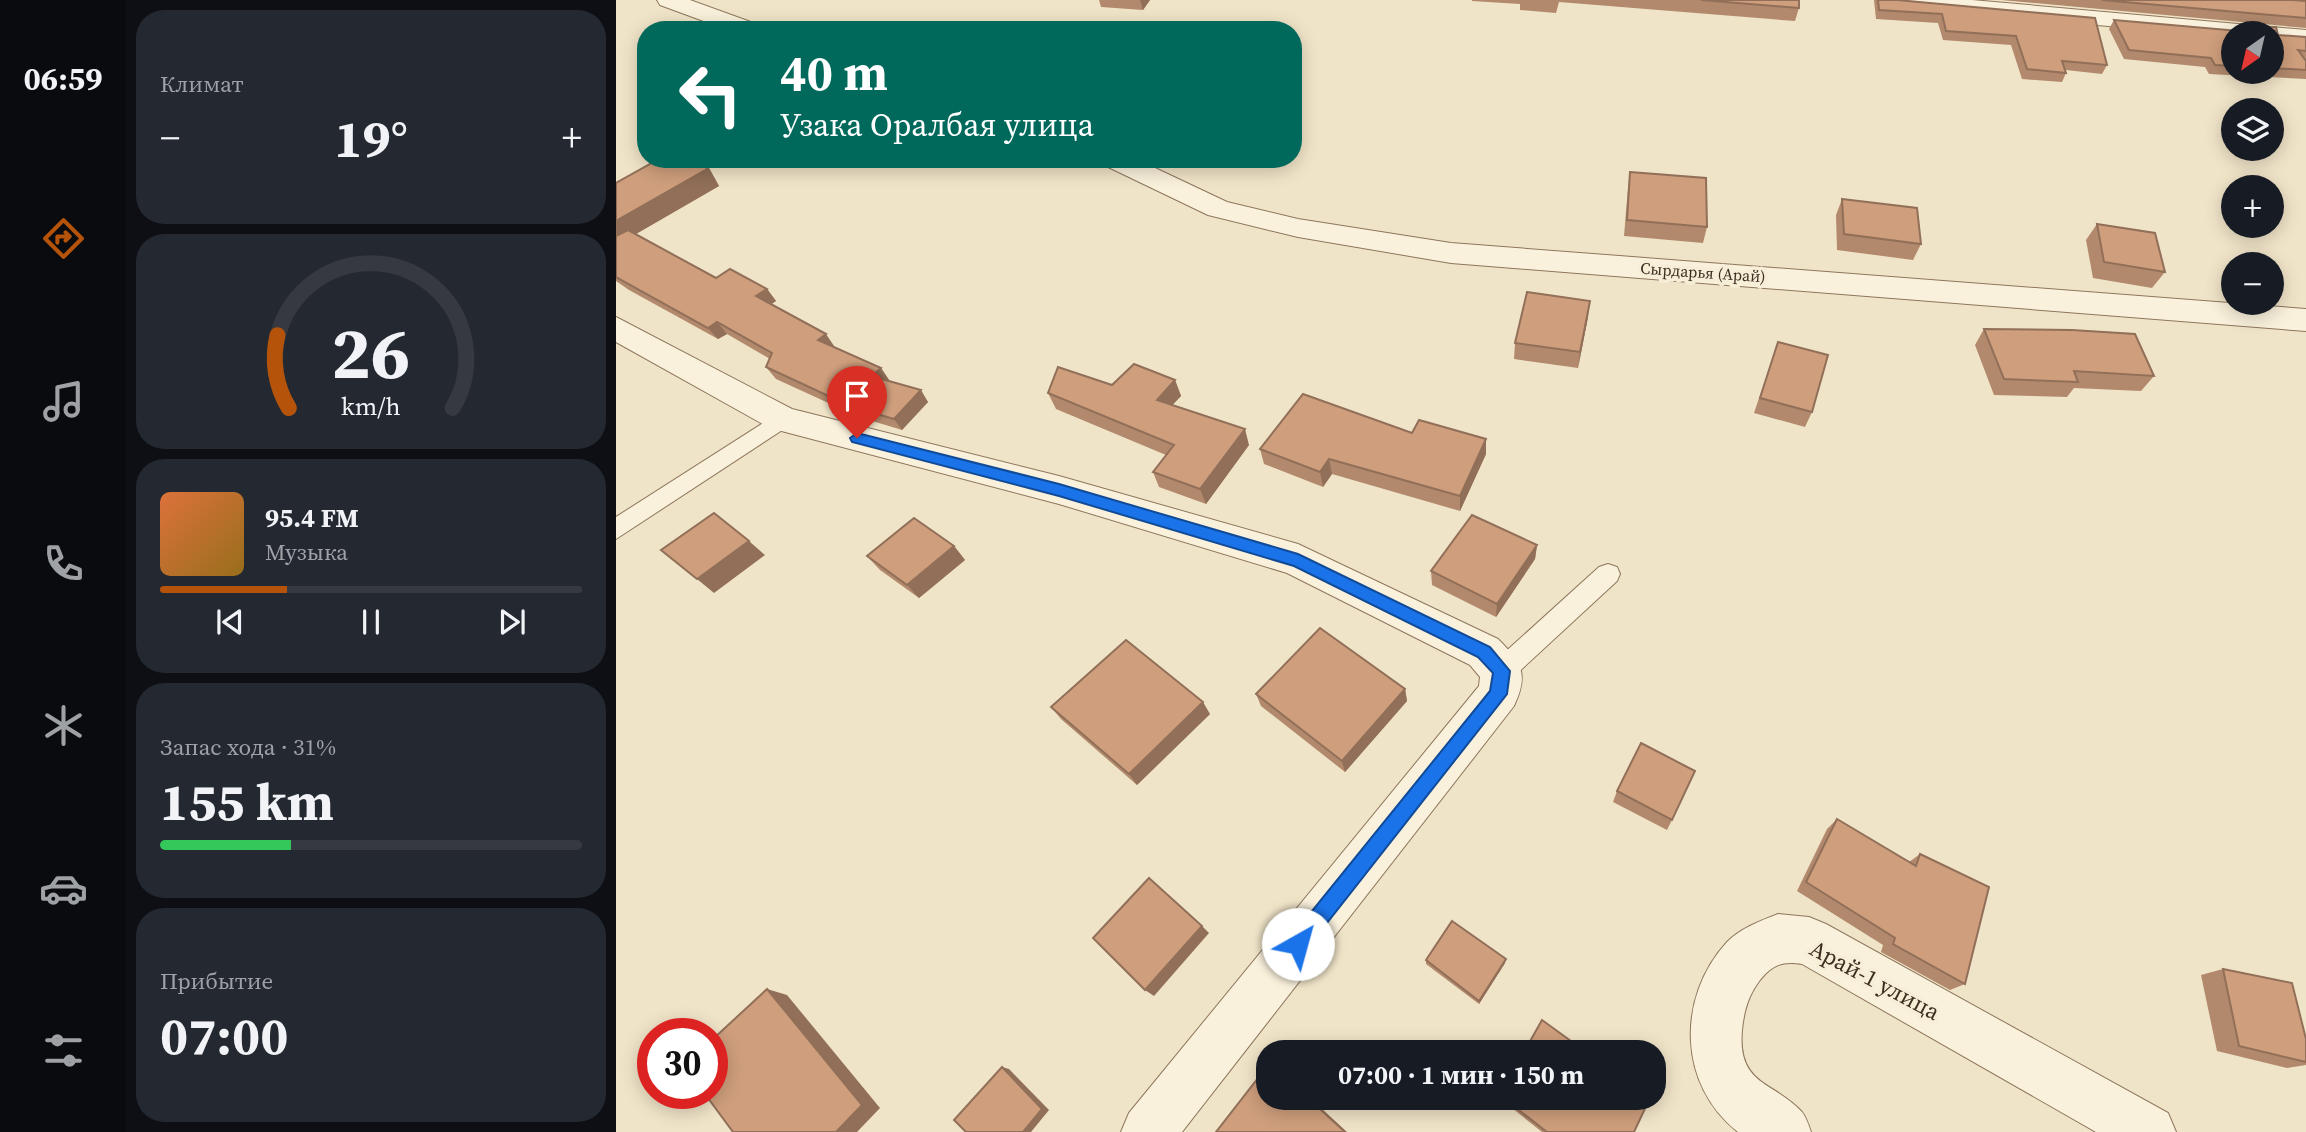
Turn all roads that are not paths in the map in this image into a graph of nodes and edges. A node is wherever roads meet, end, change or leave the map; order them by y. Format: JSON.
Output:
{"nodes":[{"id":1,"x":668,"y":0,"type":"edge"},
{"id":2,"x":1895,"y":0,"type":"edge"},
{"id":3,"x":726,"y":21,"type":"edge"},
{"id":4,"x":2221,"y":29,"type":"edge"},
{"id":5,"x":2284,"y":35,"type":"edge"},
{"id":6,"x":2306,"y":37,"type":"edge"},
{"id":7,"x":1133,"y":168,"type":"edge"},
{"id":8,"x":2306,"y":320,"type":"edge"},
{"id":9,"x":616,"y":328,"type":"edge"},
{"id":10,"x":782,"y":419,"type":"junction"},
{"id":11,"x":616,"y":528,"type":"edge"},
{"id":12,"x":1608,"y":574,"type":"dead end"},
{"id":13,"x":1493,"y":662,"type":"junction"},
{"id":14,"x":1148,"y":1132,"type":"edge"},
{"id":15,"x":1784,"y":1132,"type":"edge"},
{"id":16,"x":2149,"y":1132,"type":"edge"}],
"edges":[{"from":1,"to":3,"type":"street"},
{"from":2,"to":4,"type":"street"},
{"from":5,"to":6,"type":"street"},
{"from":7,"to":8,"type":"street","name":"Сырдарья (Арай)"},
{"from":9,"to":10,"type":"street"},
{"from":10,"to":11,"type":"lane"},
{"from":10,"to":13,"type":"street"},
{"from":12,"to":13,"type":"lane"},
{"from":13,"to":14,"type":"street"},
{"from":15,"to":16,"type":"street","name":"Арай-1 улица"}]}
